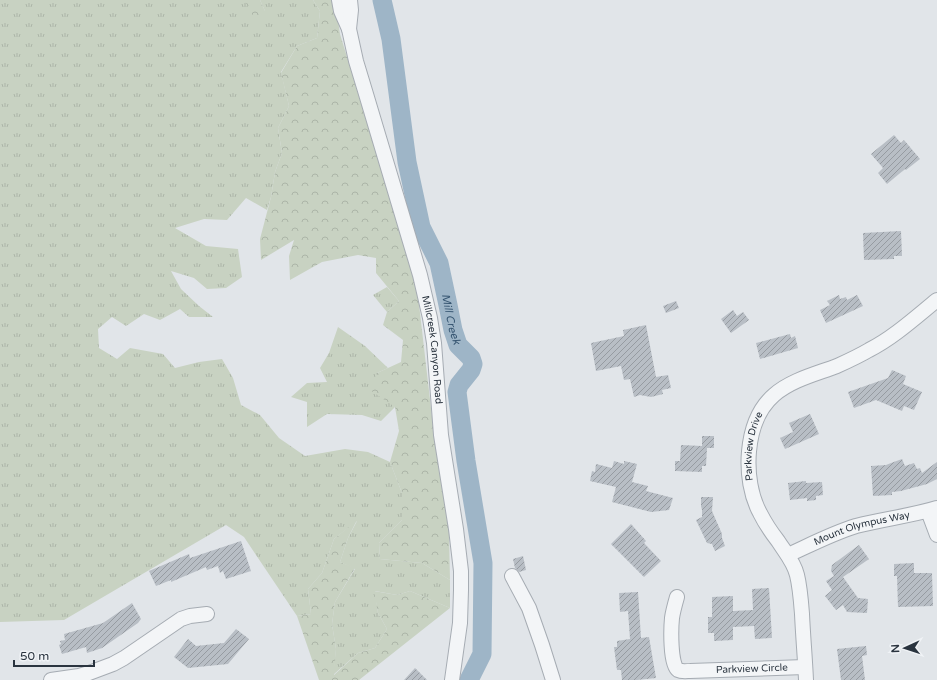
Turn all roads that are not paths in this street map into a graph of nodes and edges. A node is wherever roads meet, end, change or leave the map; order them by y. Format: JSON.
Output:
{"nodes":[{"id":1,"x":339,"y":0,"type":"edge"},
{"id":2,"x":350,"y":0,"type":"edge"},
{"id":3,"x":349,"y":29,"type":"junction"},
{"id":4,"x":937,"y":300,"type":"edge"},
{"id":5,"x":932,"y":510,"type":"edge"},
{"id":6,"x":937,"y":535,"type":"edge"},
{"id":7,"x":788,"y":555,"type":"junction"},
{"id":8,"x":512,"y":576,"type":"dead end"},
{"id":9,"x":677,"y":597,"type":"dead end"},
{"id":10,"x":207,"y":614,"type":"dead end"},
{"id":11,"x":806,"y":674,"type":"edge"},
{"id":12,"x":680,"y":676,"type":"edge"},
{"id":13,"x":51,"y":680,"type":"edge"},
{"id":14,"x":452,"y":680,"type":"edge"},
{"id":15,"x":553,"y":680,"type":"edge"}],
"edges":[{"from":1,"to":3,"type":"street","name":"Millcreek Canyon Road"},
{"from":2,"to":3,"type":"street","name":"Millcreek Canyon Road"},
{"from":3,"to":14,"type":"street","name":"Millcreek Canyon Road"},
{"from":4,"to":7,"type":"street","name":"Parkview Drive"},
{"from":5,"to":6,"type":"street"},
{"from":5,"to":7,"type":"street","name":"Mount Olympus Way"},
{"from":7,"to":11,"type":"street","name":"Parkview Drive"},
{"from":8,"to":15,"type":"street"},
{"from":9,"to":12,"type":"street","name":"Parkview Circle"},
{"from":10,"to":13,"type":"street"},
{"from":11,"to":12,"type":"street","name":"Parkview Circle"}]}
